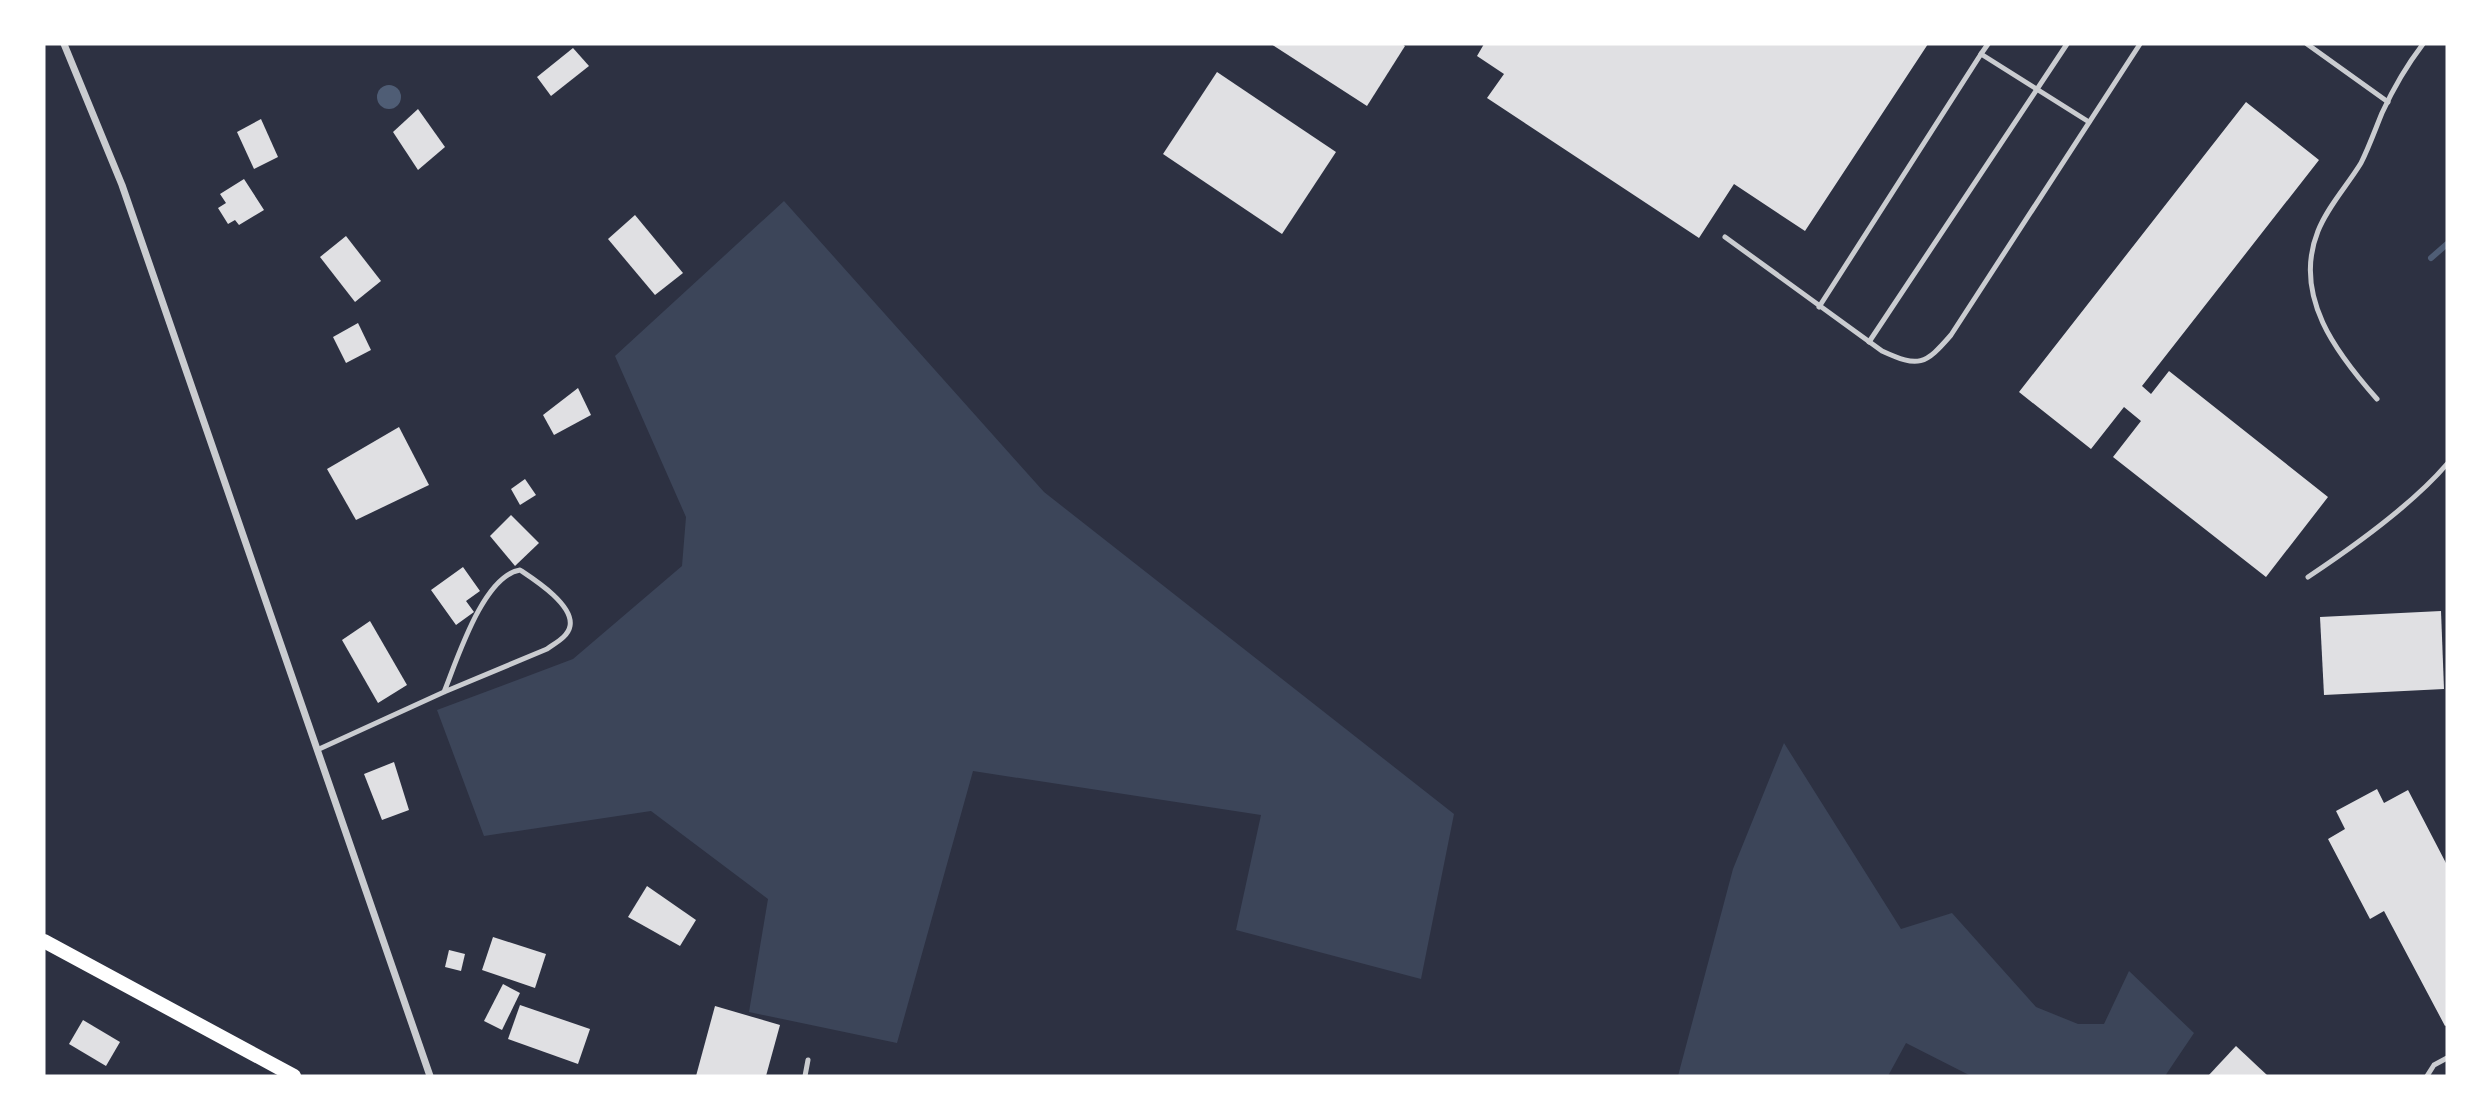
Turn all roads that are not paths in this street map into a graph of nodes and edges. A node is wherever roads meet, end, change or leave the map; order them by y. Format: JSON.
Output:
{"nodes":[{"id":1,"x":64,"y":44,"type":"edge"},
{"id":2,"x":1988,"y":44,"type":"edge"},
{"id":3,"x":2067,"y":44,"type":"edge"},
{"id":4,"x":2140,"y":44,"type":"edge"},
{"id":5,"x":2306,"y":44,"type":"edge"},
{"id":6,"x":2423,"y":44,"type":"edge"},
{"id":7,"x":1981,"y":54,"type":"junction"},
{"id":8,"x":2039,"y":90,"type":"junction"},
{"id":9,"x":2388,"y":102,"type":"junction"},
{"id":10,"x":2089,"y":122,"type":"junction"},
{"id":11,"x":1725,"y":237,"type":"dead end"},
{"id":12,"x":1819,"y":307,"type":"junction"},
{"id":13,"x":1869,"y":342,"type":"junction"},
{"id":14,"x":2377,"y":399,"type":"dead end"},
{"id":15,"x":2447,"y":464,"type":"edge"},
{"id":16,"x":2308,"y":578,"type":"dead end"},
{"id":17,"x":444,"y":692,"type":"junction"},
{"id":18,"x":317,"y":750,"type":"junction"},
{"id":19,"x":45,"y":942,"type":"edge"},
{"id":20,"x":2447,"y":1058,"type":"edge"},
{"id":21,"x":808,"y":1060,"type":"dead end"},
{"id":22,"x":295,"y":1076,"type":"edge"},
{"id":23,"x":430,"y":1076,"type":"edge"},
{"id":24,"x":804,"y":1076,"type":"edge"},
{"id":25,"x":2427,"y":1076,"type":"edge"}],
"edges":[{"from":1,"to":18,"type":"street"},
{"from":2,"to":7,"type":"lane"},
{"from":3,"to":8,"type":"lane"},
{"from":4,"to":10,"type":"lane"},
{"from":5,"to":9,"type":"lane"},
{"from":6,"to":9,"type":"lane"},
{"from":7,"to":8,"type":"lane"},
{"from":7,"to":12,"type":"lane"},
{"from":8,"to":10,"type":"lane"},
{"from":8,"to":13,"type":"lane"},
{"from":9,"to":14,"type":"lane"},
{"from":10,"to":13,"type":"lane"},
{"from":11,"to":12,"type":"lane"},
{"from":12,"to":13,"type":"lane"},
{"from":15,"to":16,"type":"lane"},
{"from":17,"to":17,"type":"lane"},
{"from":17,"to":18,"type":"lane"},
{"from":18,"to":23,"type":"street"},
{"from":19,"to":22,"type":"main road"},
{"from":20,"to":25,"type":"lane"},
{"from":21,"to":24,"type":"lane"}]}
